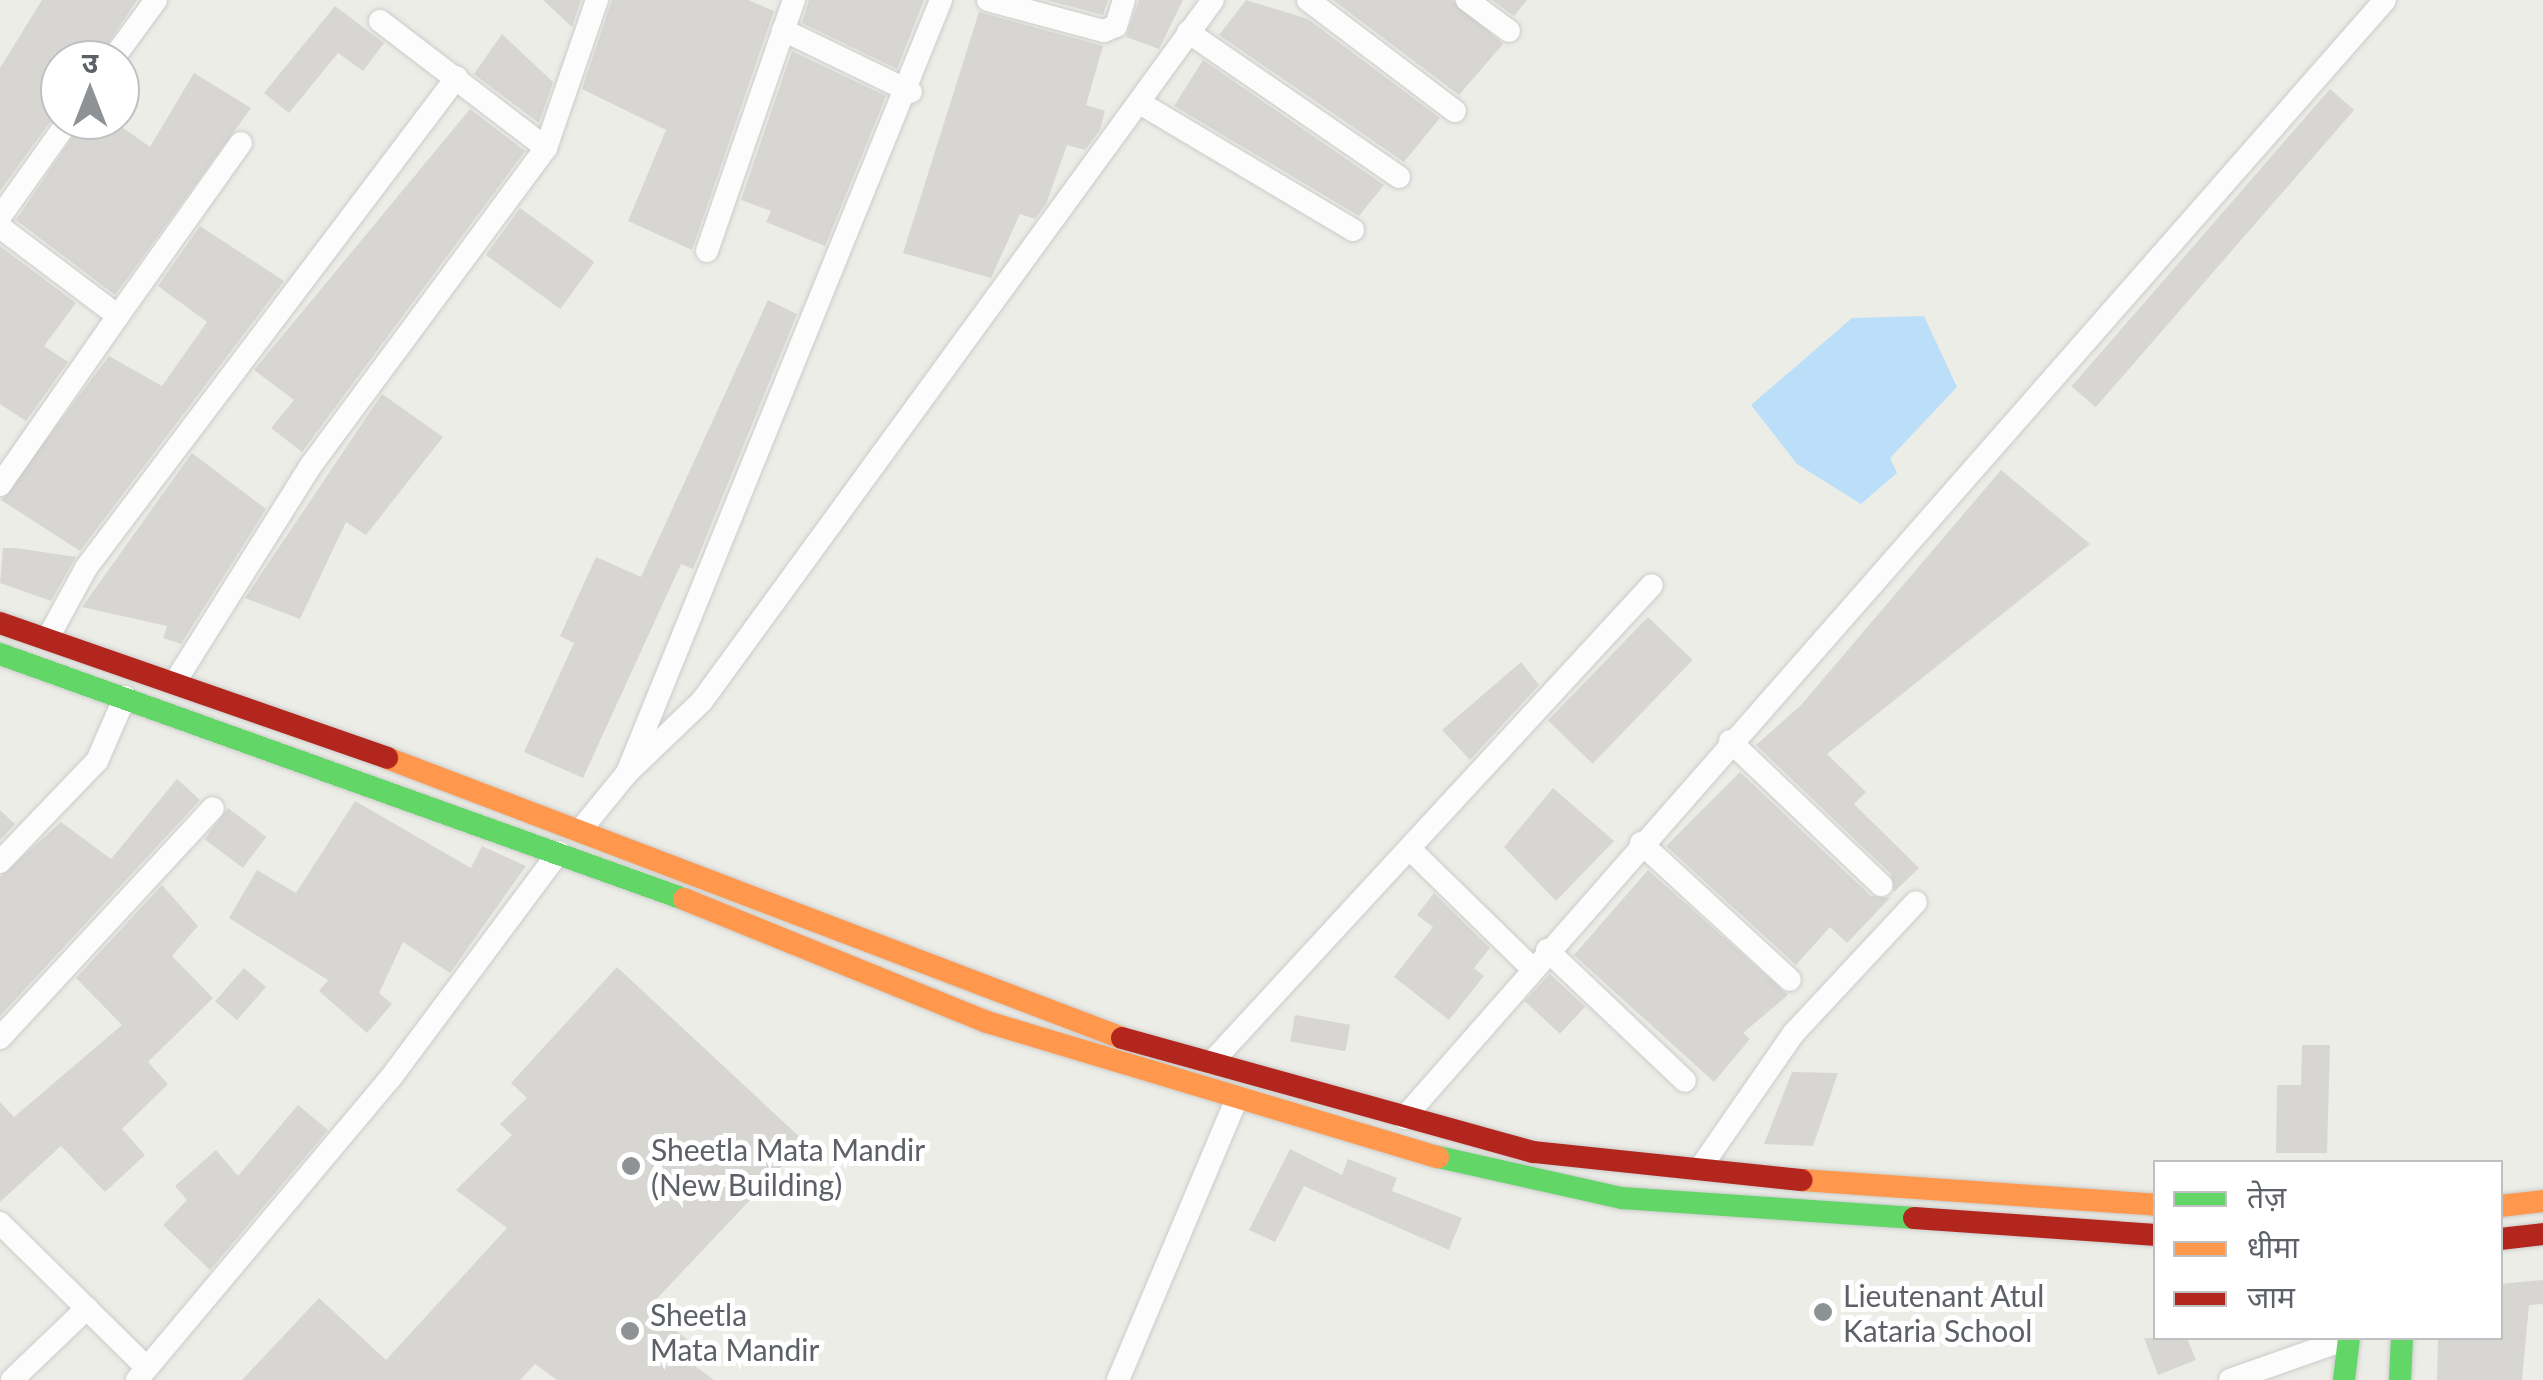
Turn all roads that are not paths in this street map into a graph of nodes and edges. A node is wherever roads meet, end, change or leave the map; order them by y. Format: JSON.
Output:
{"nodes":[{"id":1,"x":156,"y":0,"type":"edge"},
{"id":2,"x":597,"y":0,"type":"edge"},
{"id":3,"x":794,"y":0,"type":"edge"},
{"id":4,"x":941,"y":0,"type":"edge"},
{"id":5,"x":988,"y":0,"type":"edge"},
{"id":6,"x":1124,"y":0,"type":"edge"},
{"id":7,"x":1212,"y":0,"type":"edge"},
{"id":8,"x":1308,"y":0,"type":"edge"},
{"id":9,"x":1467,"y":0,"type":"edge"},
{"id":10,"x":2385,"y":0,"type":"edge"},
{"id":11,"x":380,"y":22,"type":"dead end"},
{"id":12,"x":783,"y":30,"type":"junction"},
{"id":13,"x":1509,"y":31,"type":"dead end"},
{"id":14,"x":1188,"y":32,"type":"junction"},
{"id":15,"x":127,"y":40,"type":"edge"},
{"id":16,"x":457,"y":77,"type":"junction"},
{"id":17,"x":911,"y":92,"type":"junction"},
{"id":18,"x":1140,"y":103,"type":"junction"},
{"id":19,"x":1456,"y":110,"type":"dead end"},
{"id":20,"x":55,"y":140,"type":"edge"},
{"id":21,"x":241,"y":142,"type":"dead end"},
{"id":22,"x":546,"y":148,"type":"junction"},
{"id":23,"x":1399,"y":177,"type":"dead end"},
{"id":24,"x":0,"y":217,"type":"edge"},
{"id":25,"x":0,"y":228,"type":"edge"},
{"id":26,"x":1353,"y":230,"type":"dead end"},
{"id":27,"x":707,"y":251,"type":"dead end"},
{"id":28,"x":118,"y":316,"type":"junction"},
{"id":29,"x":0,"y":485,"type":"edge"},
{"id":30,"x":1652,"y":585,"type":"dead end"},
{"id":31,"x":0,"y":622,"type":"edge"},
{"id":32,"x":50,"y":636,"type":"junction"},
{"id":33,"x":0,"y":654,"type":"edge"},
{"id":34,"x":176,"y":682,"type":"junction"},
{"id":35,"x":124,"y":697,"type":"junction"},
{"id":36,"x":1730,"y":741,"type":"junction"},
{"id":37,"x":627,"y":773,"type":"junction"},
{"id":38,"x":213,"y":808,"type":"dead end"},
{"id":39,"x":582,"y":827,"type":"junction"},
{"id":40,"x":1641,"y":843,"type":"junction"},
{"id":41,"x":559,"y":852,"type":"junction"},
{"id":42,"x":1414,"y":853,"type":"junction"},
{"id":43,"x":0,"y":862,"type":"edge"},
{"id":44,"x":1880,"y":885,"type":"dead end"},
{"id":45,"x":1916,"y":902,"type":"dead end"},
{"id":46,"x":1539,"y":958,"type":"junction"},
{"id":47,"x":1790,"y":980,"type":"dead end"},
{"id":48,"x":0,"y":1038,"type":"edge"},
{"id":49,"x":1211,"y":1063,"type":"junction"},
{"id":50,"x":1685,"y":1081,"type":"dead end"},
{"id":51,"x":1234,"y":1103,"type":"junction"},
{"id":52,"x":1404,"y":1118,"type":"junction"},
{"id":53,"x":1701,"y":1167,"type":"junction"},
{"id":54,"x":2543,"y":1201,"type":"edge"},
{"id":55,"x":2153,"y":1205,"type":"edge"},
{"id":56,"x":2503,"y":1206,"type":"edge"},
{"id":57,"x":0,"y":1223,"type":"edge"},
{"id":58,"x":2543,"y":1234,"type":"edge"},
{"id":59,"x":2153,"y":1235,"type":"edge"},
{"id":60,"x":2503,"y":1239,"type":"edge"},
{"id":61,"x":87,"y":1308,"type":"junction"},
{"id":62,"x":2343,"y":1340,"type":"edge"},
{"id":63,"x":2349,"y":1340,"type":"edge"},
{"id":64,"x":2402,"y":1340,"type":"edge"},
{"id":65,"x":142,"y":1374,"type":"edge"},
{"id":66,"x":12,"y":1380,"type":"edge"},
{"id":67,"x":1118,"y":1380,"type":"edge"},
{"id":68,"x":2230,"y":1380,"type":"edge"},
{"id":69,"x":2344,"y":1380,"type":"edge"},
{"id":70,"x":2400,"y":1380,"type":"edge"}],
"edges":[{"from":1,"to":15,"type":"street"},
{"from":2,"to":22,"type":"street"},
{"from":3,"to":12,"type":"street"},
{"from":4,"to":17,"type":"street"},
{"from":5,"to":6,"type":"street"},
{"from":7,"to":14,"type":"street"},
{"from":8,"to":19,"type":"street"},
{"from":9,"to":13,"type":"street"},
{"from":10,"to":36,"type":"street"},
{"from":11,"to":16,"type":"street"},
{"from":12,"to":17,"type":"street"},
{"from":12,"to":27,"type":"street"},
{"from":14,"to":18,"type":"street"},
{"from":14,"to":23,"type":"street"},
{"from":16,"to":22,"type":"street"},
{"from":16,"to":32,"type":"street"},
{"from":17,"to":37,"type":"street"},
{"from":18,"to":26,"type":"street"},
{"from":18,"to":37,"type":"street"},
{"from":20,"to":24,"type":"street"},
{"from":21,"to":28,"type":"street"},
{"from":22,"to":34,"type":"street"},
{"from":25,"to":28,"type":"street"},
{"from":28,"to":29,"type":"street"},
{"from":30,"to":42,"type":"street"},
{"from":31,"to":32,"type":"main road"},
{"from":32,"to":34,"type":"main road"},
{"from":33,"to":35,"type":"main road"},
{"from":34,"to":39,"type":"main road"},
{"from":35,"to":41,"type":"main road"},
{"from":35,"to":43,"type":"street"},
{"from":36,"to":40,"type":"street"},
{"from":36,"to":44,"type":"street"},
{"from":37,"to":39,"type":"street"},
{"from":38,"to":48,"type":"street"},
{"from":39,"to":49,"type":"main road"},
{"from":40,"to":46,"type":"street"},
{"from":40,"to":47,"type":"street"},
{"from":41,"to":51,"type":"main road"},
{"from":41,"to":65,"type":"street"},
{"from":42,"to":46,"type":"street"},
{"from":42,"to":49,"type":"street"},
{"from":45,"to":53,"type":"street"},
{"from":46,"to":50,"type":"street"},
{"from":46,"to":52,"type":"street"},
{"from":49,"to":52,"type":"main road"},
{"from":51,"to":59,"type":"main road"},
{"from":51,"to":67,"type":"street"},
{"from":52,"to":53,"type":"main road"},
{"from":53,"to":55,"type":"main road"},
{"from":54,"to":56,"type":"main road"},
{"from":57,"to":61,"type":"street"},
{"from":58,"to":60,"type":"main road"},
{"from":61,"to":65,"type":"street"},
{"from":61,"to":66,"type":"street"},
{"from":62,"to":68,"type":"street"},
{"from":63,"to":69,"type":"main road"},
{"from":64,"to":70,"type":"main road"}]}
